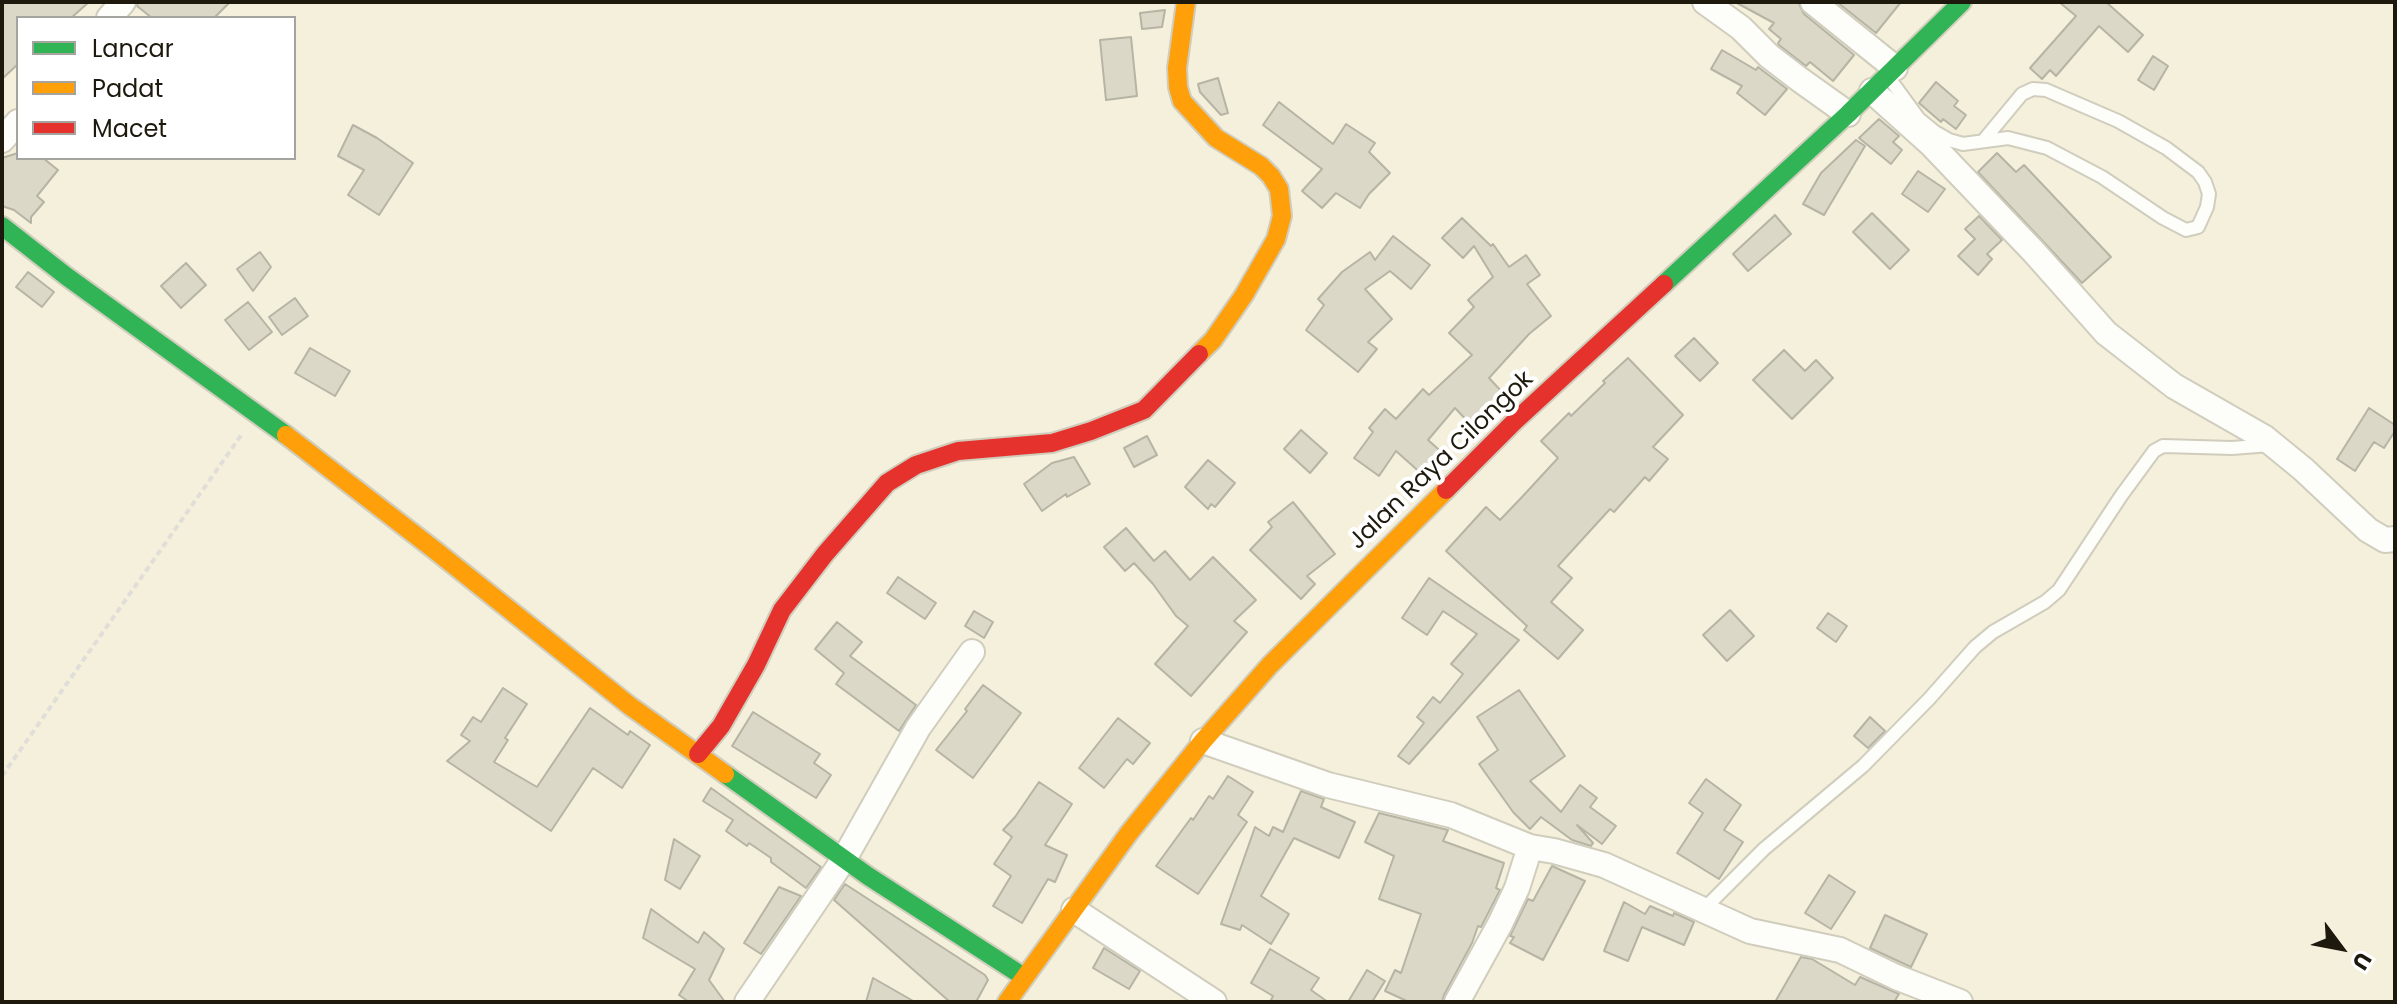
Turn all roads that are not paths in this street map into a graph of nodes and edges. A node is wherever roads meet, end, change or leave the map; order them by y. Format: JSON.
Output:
{"nodes":[{"id":1,"x":1186,"y":2,"type":"edge"},
{"id":2,"x":1705,"y":2,"type":"edge"},
{"id":3,"x":1813,"y":2,"type":"edge"},
{"id":4,"x":1962,"y":2,"type":"edge"},
{"id":5,"x":1885,"y":78,"type":"junction"},
{"id":6,"x":1848,"y":114,"type":"junction"},
{"id":7,"x":16,"y":124,"type":"edge"},
{"id":8,"x":2,"y":140,"type":"edge"},
{"id":9,"x":1983,"y":141,"type":"junction"},
{"id":10,"x":2,"y":226,"type":"edge"},
{"id":11,"x":2274,"y":445,"type":"junction"},
{"id":12,"x":2395,"y":539,"type":"edge"},
{"id":13,"x":972,"y":652,"type":"dead end"},
{"id":14,"x":1203,"y":741,"type":"junction"},
{"id":15,"x":698,"y":754,"type":"junction"},
{"id":16,"x":1530,"y":847,"type":"junction"},
{"id":17,"x":844,"y":859,"type":"junction"},
{"id":18,"x":1074,"y":910,"type":"junction"},
{"id":19,"x":1703,"y":910,"type":"junction"},
{"id":20,"x":1024,"y":977,"type":"junction"},
{"id":21,"x":747,"y":1002,"type":"edge"},
{"id":22,"x":1007,"y":1002,"type":"edge"},
{"id":23,"x":1214,"y":1002,"type":"edge"},
{"id":24,"x":1457,"y":1002,"type":"edge"},
{"id":25,"x":1960,"y":1002,"type":"edge"}],
"edges":[{"from":1,"to":15,"type":"main road"},
{"from":2,"to":6,"type":"street"},
{"from":3,"to":5,"type":"street"},
{"from":4,"to":5,"type":"main road","name":"Jalan Raya Cilongok"},
{"from":5,"to":6,"type":"main road","name":"Jalan Raya Cilongok"},
{"from":5,"to":9,"type":"lane"},
{"from":5,"to":11,"type":"street"},
{"from":6,"to":14,"type":"main road","name":"Jalan Raya Cilongok"},
{"from":7,"to":8,"type":"street"},
{"from":9,"to":9,"type":"lane"},
{"from":10,"to":15,"type":"main road"},
{"from":11,"to":12,"type":"street"},
{"from":11,"to":19,"type":"lane"},
{"from":13,"to":17,"type":"street"},
{"from":14,"to":16,"type":"street"},
{"from":14,"to":18,"type":"main road","name":"Jalan Raya Cilongok"},
{"from":15,"to":17,"type":"main road"},
{"from":16,"to":19,"type":"street"},
{"from":16,"to":24,"type":"street"},
{"from":17,"to":20,"type":"main road"},
{"from":17,"to":21,"type":"street"},
{"from":18,"to":20,"type":"main road","name":"Jalan Raya Cilongok"},
{"from":18,"to":23,"type":"street"},
{"from":19,"to":25,"type":"street"},
{"from":20,"to":22,"type":"main road","name":"Jalan Raya Cilongok"}]}
